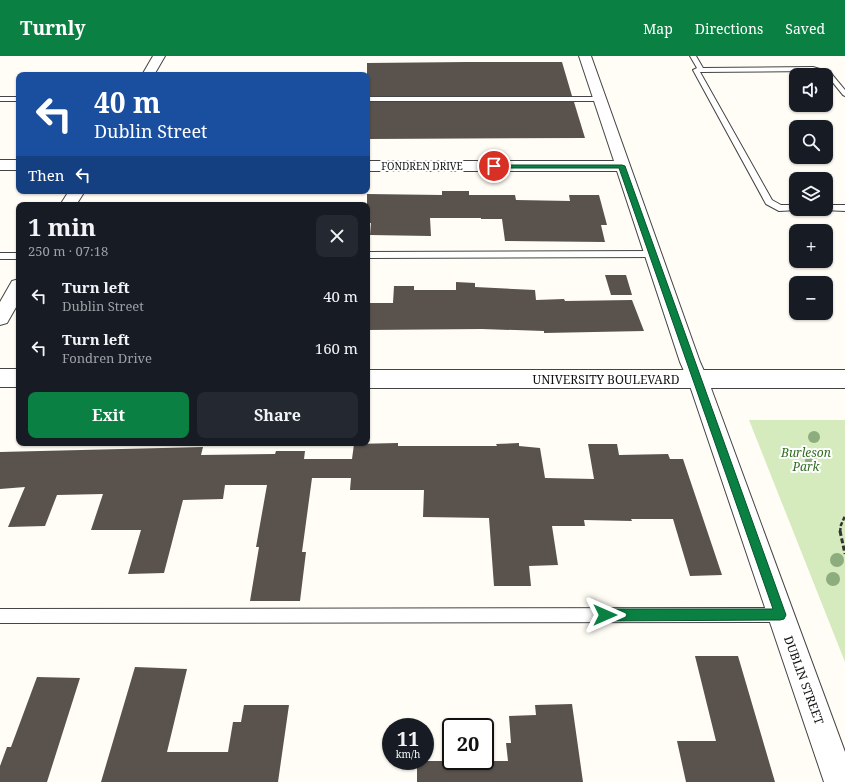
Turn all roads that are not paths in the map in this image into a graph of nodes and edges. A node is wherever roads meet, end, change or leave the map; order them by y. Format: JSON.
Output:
{"nodes":[{"id":1,"x":159,"y":56,"type":"edge"},
{"id":2,"x":585,"y":56,"type":"edge"},
{"id":3,"x":693,"y":56,"type":"edge"},
{"id":4,"x":701,"y":70,"type":"junction"},
{"id":5,"x":150,"y":72,"type":"edge"},
{"id":6,"x":845,"y":94,"type":"edge"},
{"id":7,"x":0,"y":99,"type":"edge"},
{"id":8,"x":16,"y":99,"type":"edge"},
{"id":9,"x":370,"y":99,"type":"edge"},
{"id":10,"x":600,"y":99,"type":"junction"},
{"id":11,"x":0,"y":165,"type":"edge"},
{"id":12,"x":16,"y":165,"type":"edge"},
{"id":13,"x":370,"y":166,"type":"edge"},
{"id":14,"x":622,"y":166,"type":"junction"},
{"id":15,"x":789,"y":208,"type":"edge"},
{"id":16,"x":833,"y":208,"type":"edge"},
{"id":17,"x":845,"y":208,"type":"edge"},
{"id":18,"x":653,"y":254,"type":"junction"},
{"id":19,"x":370,"y":255,"type":"edge"},
{"id":20,"x":0,"y":256,"type":"edge"},
{"id":21,"x":16,"y":256,"type":"edge"},
{"id":22,"x":16,"y":291,"type":"edge"},
{"id":23,"x":0,"y":318,"type":"edge"},
{"id":24,"x":0,"y":378,"type":"edge"},
{"id":25,"x":16,"y":378,"type":"edge"},
{"id":26,"x":370,"y":379,"type":"edge"},
{"id":27,"x":845,"y":379,"type":"edge"},
{"id":28,"x":698,"y":380,"type":"junction"},
{"id":29,"x":780,"y":615,"type":"junction"},
{"id":30,"x":0,"y":616,"type":"edge"},
{"id":31,"x":840,"y":782,"type":"edge"}],
"edges":[{"from":1,"to":5,"type":"street"},
{"from":2,"to":10,"type":"street","name":"DUBLIN STREET"},
{"from":3,"to":4,"type":"lane"},
{"from":4,"to":6,"type":"lane"},
{"from":4,"to":15,"type":"lane"},
{"from":7,"to":8,"type":"lane"},
{"from":9,"to":10,"type":"lane"},
{"from":10,"to":14,"type":"street","name":"DUBLIN STREET"},
{"from":11,"to":12,"type":"street"},
{"from":13,"to":14,"type":"street","name":"FONDREN DRIVE"},
{"from":14,"to":18,"type":"street","name":"DUBLIN STREET"},
{"from":16,"to":17,"type":"lane"},
{"from":18,"to":19,"type":"lane"},
{"from":18,"to":28,"type":"street","name":"DUBLIN STREET"},
{"from":20,"to":21,"type":"lane"},
{"from":22,"to":23,"type":"street"},
{"from":24,"to":25,"type":"street"},
{"from":26,"to":28,"type":"street","name":"UNIVERSITY BOULEVARD"},
{"from":27,"to":28,"type":"street","name":"UNIVERSITY BOULEVARD"},
{"from":28,"to":29,"type":"street","name":"DUBLIN STREET"},
{"from":29,"to":30,"type":"lane"},
{"from":29,"to":31,"type":"street","name":"DUBLIN STREET"}]}
